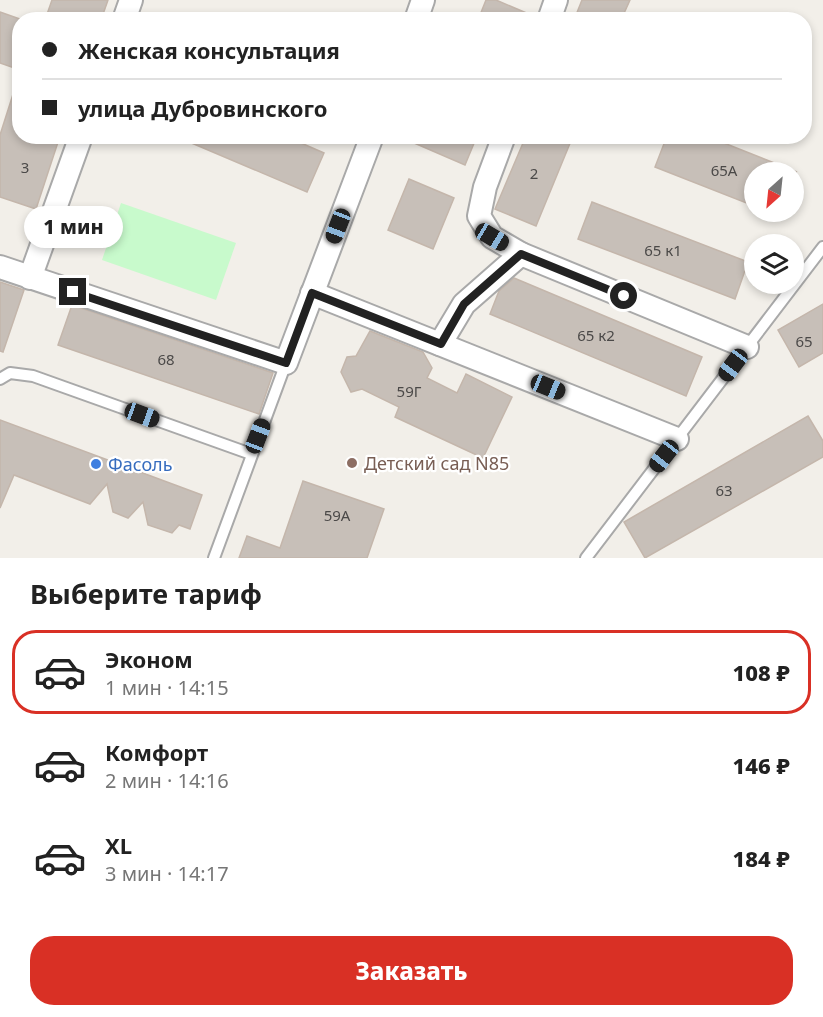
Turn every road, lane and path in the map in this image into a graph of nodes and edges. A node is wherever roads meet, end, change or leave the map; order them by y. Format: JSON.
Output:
{"nodes":[{"id":1,"x":78,"y":144,"type":"edge"},
{"id":2,"x":369,"y":144,"type":"edge"},
{"id":3,"x":501,"y":144,"type":"edge"},
{"id":4,"x":823,"y":247,"type":"edge"},
{"id":5,"x":521,"y":254,"type":"junction"},
{"id":6,"x":0,"y":267,"type":"edge"},
{"id":7,"x":30,"y":278,"type":"junction"},
{"id":8,"x":312,"y":293,"type":"junction"},
{"id":9,"x":441,"y":344,"type":"junction"},
{"id":10,"x":747,"y":347,"type":"junction"},
{"id":11,"x":286,"y":363,"type":"junction"},
{"id":12,"x":0,"y":379,"type":"edge"},
{"id":13,"x":677,"y":439,"type":"junction"},
{"id":14,"x":251,"y":454,"type":"junction"},
{"id":15,"x":214,"y":558,"type":"edge"},
{"id":16,"x":586,"y":558,"type":"edge"}],
"edges":[{"from":1,"to":7,"type":"street"},
{"from":2,"to":8,"type":"street"},
{"from":3,"to":5,"type":"street"},
{"from":4,"to":10,"type":"lane"},
{"from":5,"to":9,"type":"street"},
{"from":5,"to":10,"type":"street"},
{"from":6,"to":7,"type":"street"},
{"from":7,"to":11,"type":"street"},
{"from":8,"to":9,"type":"street"},
{"from":8,"to":11,"type":"street"},
{"from":9,"to":13,"type":"street"},
{"from":10,"to":13,"type":"lane"},
{"from":11,"to":14,"type":"lane"},
{"from":12,"to":14,"type":"lane"},
{"from":13,"to":16,"type":"lane"},
{"from":14,"to":15,"type":"lane"}]}
